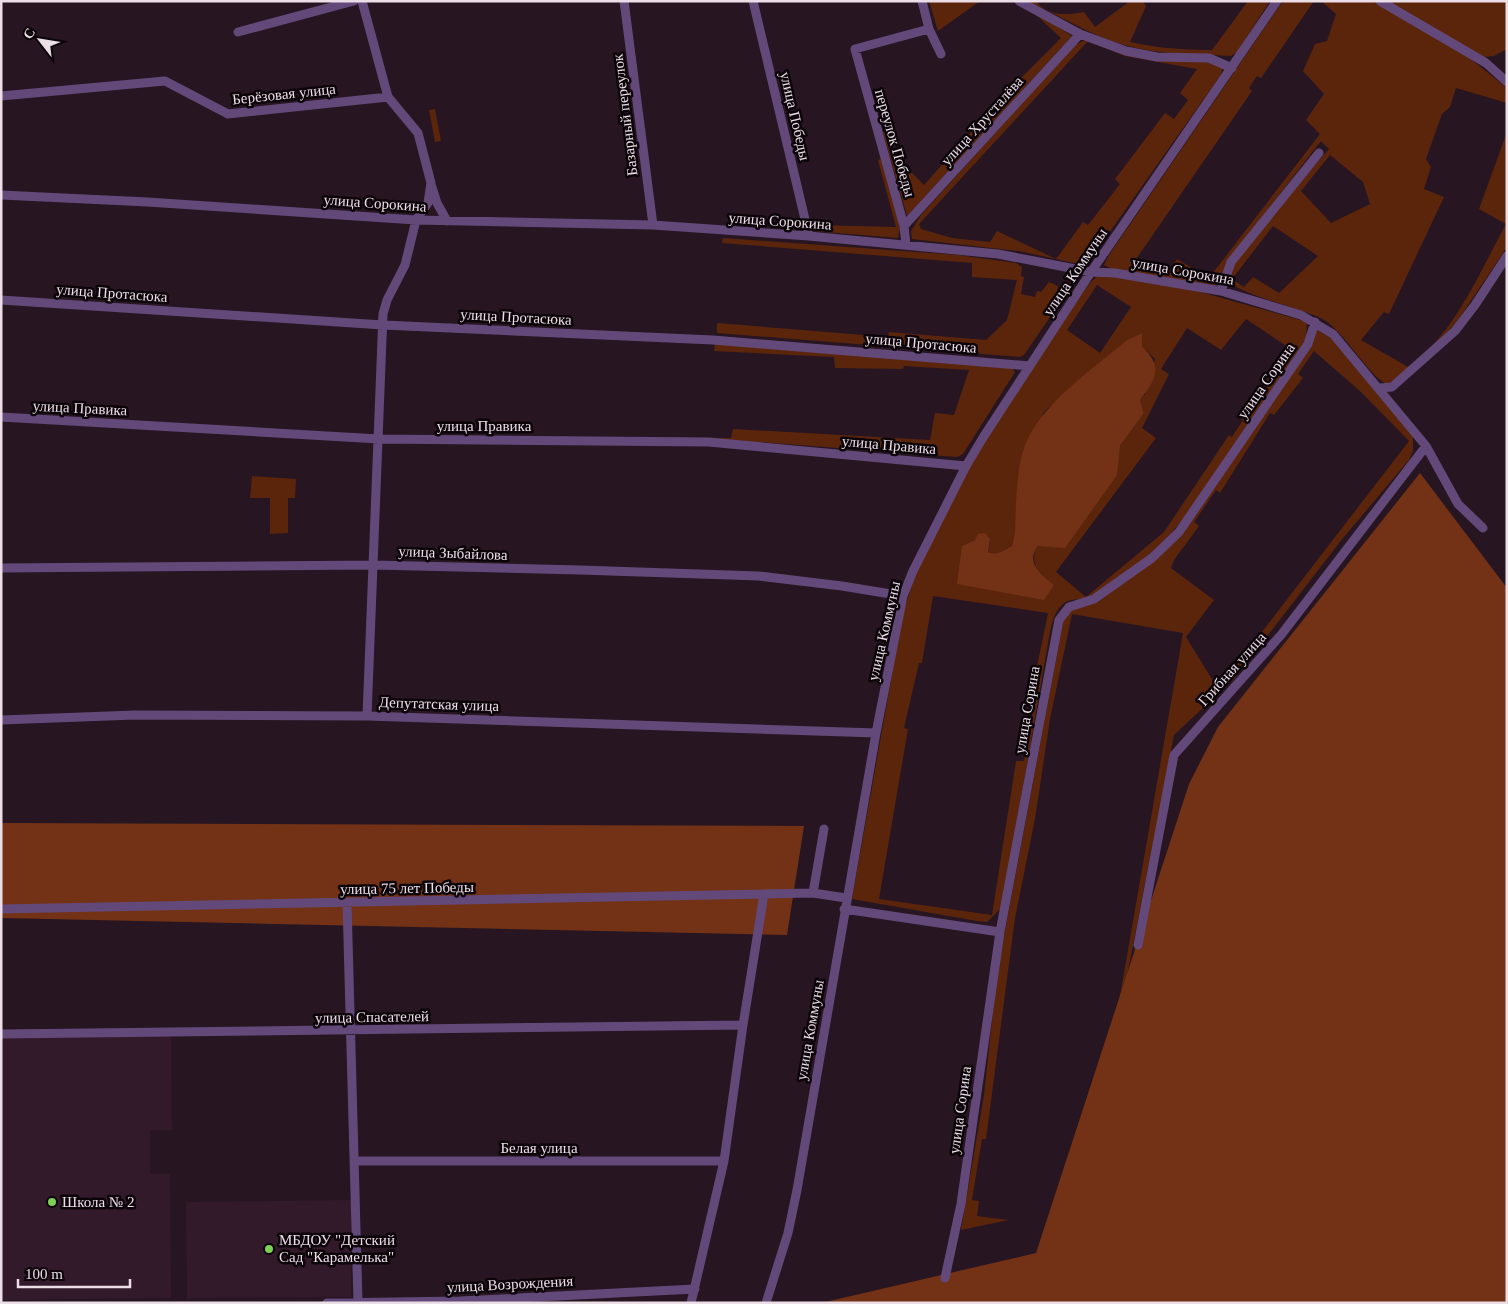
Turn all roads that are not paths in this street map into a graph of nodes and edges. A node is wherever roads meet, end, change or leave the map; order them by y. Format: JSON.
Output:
{"nodes":[{"id":1,"x":354,"y":1,"type":"edge"},
{"id":2,"x":362,"y":1,"type":"edge"},
{"id":3,"x":624,"y":1,"type":"edge"},
{"id":4,"x":753,"y":1,"type":"edge"},
{"id":5,"x":922,"y":1,"type":"edge"},
{"id":6,"x":1019,"y":1,"type":"edge"},
{"id":7,"x":1277,"y":1,"type":"edge"},
{"id":8,"x":1380,"y":1,"type":"edge"},
{"id":9,"x":929,"y":28,"type":"junction"},
{"id":10,"x":238,"y":32,"type":"dead end"},
{"id":11,"x":1080,"y":34,"type":"junction"},
{"id":12,"x":941,"y":54,"type":"dead end"},
{"id":13,"x":1232,"y":68,"type":"junction"},
{"id":14,"x":1507,"y":82,"type":"edge"},
{"id":15,"x":1,"y":96,"type":"edge"},
{"id":16,"x":388,"y":97,"type":"junction"},
{"id":17,"x":1319,"y":153,"type":"dead end"},
{"id":18,"x":431,"y":183,"type":"junction"},
{"id":19,"x":1,"y":195,"type":"edge"},
{"id":20,"x":416,"y":220,"type":"junction"},
{"id":21,"x":447,"y":221,"type":"junction"},
{"id":22,"x":653,"y":225,"type":"junction"},
{"id":23,"x":904,"y":226,"type":"junction"},
{"id":24,"x":809,"y":236,"type":"junction"},
{"id":25,"x":906,"y":245,"type":"junction"},
{"id":26,"x":1507,"y":256,"type":"edge"},
{"id":27,"x":1091,"y":272,"type":"junction"},
{"id":28,"x":1221,"y":291,"type":"junction"},
{"id":29,"x":1,"y":300,"type":"edge"},
{"id":30,"x":1315,"y":322,"type":"junction"},
{"id":31,"x":383,"y":325,"type":"junction"},
{"id":32,"x":1030,"y":366,"type":"junction"},
{"id":33,"x":1380,"y":388,"type":"junction"},
{"id":34,"x":1,"y":417,"type":"edge"},
{"id":35,"x":379,"y":439,"type":"junction"},
{"id":36,"x":1426,"y":446,"type":"junction"},
{"id":37,"x":966,"y":466,"type":"junction"},
{"id":38,"x":1483,"y":528,"type":"dead end"},
{"id":39,"x":373,"y":565,"type":"junction"},
{"id":40,"x":1,"y":568,"type":"edge"},
{"id":41,"x":903,"y":596,"type":"junction"},
{"id":42,"x":367,"y":716,"type":"junction"},
{"id":43,"x":1,"y":720,"type":"edge"},
{"id":44,"x":876,"y":733,"type":"junction"},
{"id":45,"x":824,"y":829,"type":"dead end"},
{"id":46,"x":813,"y":893,"type":"junction"},
{"id":47,"x":764,"y":894,"type":"junction"},
{"id":48,"x":846,"y":898,"type":"junction"},
{"id":49,"x":347,"y":902,"type":"junction"},
{"id":50,"x":1,"y":909,"type":"edge"},
{"id":51,"x":844,"y":909,"type":"junction"},
{"id":52,"x":1000,"y":932,"type":"junction"},
{"id":53,"x":1138,"y":945,"type":"dead end"},
{"id":54,"x":743,"y":1025,"type":"junction"},
{"id":55,"x":350,"y":1031,"type":"junction"},
{"id":56,"x":1,"y":1034,"type":"edge"},
{"id":57,"x":724,"y":1161,"type":"junction"},
{"id":58,"x":354,"y":1162,"type":"junction"},
{"id":59,"x":945,"y":1278,"type":"dead end"},
{"id":60,"x":695,"y":1289,"type":"junction"},
{"id":61,"x":358,"y":1302,"type":"edge"},
{"id":62,"x":460,"y":1302,"type":"edge"},
{"id":63,"x":327,"y":1303,"type":"edge"},
{"id":64,"x":691,"y":1303,"type":"edge"},
{"id":65,"x":766,"y":1303,"type":"edge"}],
"edges":[{"from":1,"to":10,"type":"street"},
{"from":2,"to":16,"type":"street"},
{"from":3,"to":22,"type":"street","name":"Базарный переулок"},
{"from":4,"to":24,"type":"street","name":"улица Победы"},
{"from":5,"to":9,"type":"street"},
{"from":6,"to":11,"type":"street"},
{"from":7,"to":13,"type":"street","name":"улица Коммуны"},
{"from":8,"to":14,"type":"street"},
{"from":9,"to":12,"type":"street"},
{"from":9,"to":23,"type":"street","name":"переулок Победы"},
{"from":11,"to":13,"type":"street"},
{"from":11,"to":23,"type":"street","name":"улица Хрусталёва"},
{"from":13,"to":27,"type":"street","name":"улица Коммуны"},
{"from":15,"to":16,"type":"street","name":"Берёзовая улица"},
{"from":16,"to":18,"type":"street"},
{"from":17,"to":28,"type":"street"},
{"from":18,"to":20,"type":"street"},
{"from":18,"to":21,"type":"street"},
{"from":19,"to":20,"type":"street","name":"улица Сорокина"},
{"from":20,"to":21,"type":"street","name":"улица Сорокина"},
{"from":20,"to":31,"type":"street"},
{"from":21,"to":22,"type":"street","name":"улица Сорокина"},
{"from":22,"to":24,"type":"street","name":"улица Сорокина"},
{"from":23,"to":25,"type":"street","name":"переулок Победы"},
{"from":24,"to":25,"type":"street","name":"улица Сорокина"},
{"from":25,"to":27,"type":"street","name":"улица Сорокина"},
{"from":26,"to":33,"type":"street"},
{"from":27,"to":28,"type":"street","name":"улица Сорокина"},
{"from":27,"to":32,"type":"street","name":"улица Коммуны"},
{"from":28,"to":30,"type":"street","name":"улица Сорокина"},
{"from":29,"to":31,"type":"street","name":"улица Протасюка"},
{"from":30,"to":33,"type":"street","name":"улица Сорокина"},
{"from":30,"to":52,"type":"street","name":"улица Сорина"},
{"from":31,"to":32,"type":"street","name":"улица Протасюка"},
{"from":31,"to":35,"type":"street"},
{"from":32,"to":37,"type":"street","name":"улица Коммуны"},
{"from":33,"to":36,"type":"street","name":"улица Сорокина"},
{"from":34,"to":35,"type":"street","name":"улица Правика"},
{"from":35,"to":37,"type":"street","name":"улица Правика"},
{"from":35,"to":39,"type":"street"},
{"from":36,"to":38,"type":"street","name":"улица Сорокина"},
{"from":36,"to":53,"type":"street","name":"Грибная улица"},
{"from":37,"to":41,"type":"street","name":"улица Коммуны"},
{"from":39,"to":40,"type":"street","name":"улица Зыбайлова"},
{"from":39,"to":41,"type":"street","name":"улица Зыбайлова"},
{"from":39,"to":42,"type":"street"},
{"from":41,"to":44,"type":"street","name":"улица Коммуны"},
{"from":42,"to":43,"type":"street","name":"Депутатская улица"},
{"from":42,"to":44,"type":"street","name":"Депутатская улица"},
{"from":44,"to":48,"type":"street","name":"улица Коммуны"},
{"from":45,"to":46,"type":"street"},
{"from":46,"to":47,"type":"street","name":"улица 75 лет Победы"},
{"from":46,"to":48,"type":"street","name":"улица 75 лет Победы"},
{"from":47,"to":49,"type":"street","name":"улица 75 лет Победы"},
{"from":47,"to":54,"type":"street"},
{"from":48,"to":51,"type":"street","name":"улица Коммуны"},
{"from":49,"to":50,"type":"street","name":"улица 75 лет Победы"},
{"from":49,"to":55,"type":"street"},
{"from":51,"to":52,"type":"street"},
{"from":51,"to":65,"type":"street","name":"улица Коммуны"},
{"from":52,"to":59,"type":"street","name":"улица Сорина"},
{"from":54,"to":55,"type":"street","name":"улица Спасателей"},
{"from":54,"to":57,"type":"street"},
{"from":55,"to":56,"type":"street","name":"улица Спасателей"},
{"from":55,"to":58,"type":"street"},
{"from":57,"to":58,"type":"street","name":"Белая улица"},
{"from":57,"to":60,"type":"street"},
{"from":58,"to":61,"type":"street"},
{"from":60,"to":62,"type":"street","name":"улица Возрождения"},
{"from":60,"to":64,"type":"street"},
{"from":61,"to":62,"type":"street","name":"улица Возрождения"},
{"from":61,"to":63,"type":"street","name":"улица Возрождения"}]}
